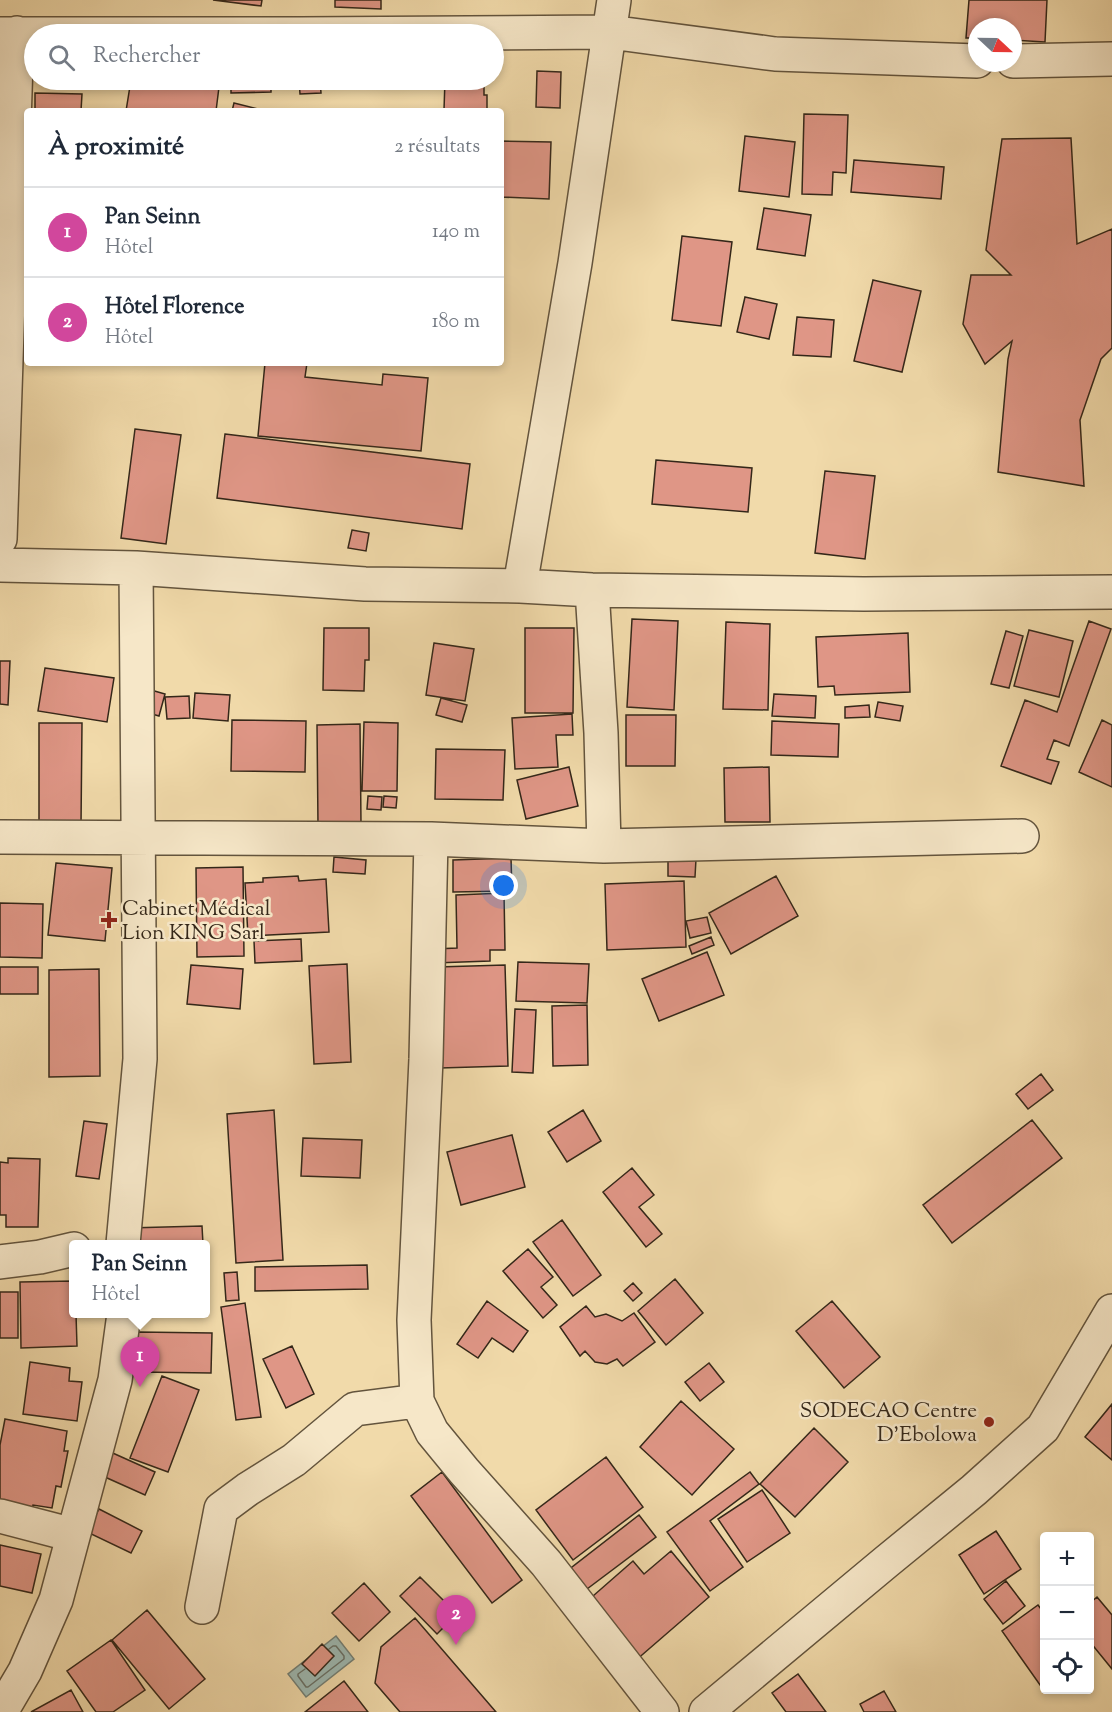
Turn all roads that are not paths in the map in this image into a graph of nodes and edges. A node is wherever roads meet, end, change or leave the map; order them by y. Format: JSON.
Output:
{"nodes":[{"id":1,"x":614,"y":0,"type":"edge"},
{"id":2,"x":610,"y":32,"type":"junction"},
{"id":3,"x":8,"y":33,"type":"edge"},
{"id":4,"x":24,"y":33,"type":"edge"},
{"id":5,"x":504,"y":33,"type":"edge"},
{"id":6,"x":1112,"y":59,"type":"edge"},
{"id":7,"x":968,"y":61,"type":"edge"},
{"id":8,"x":1022,"y":61,"type":"edge"},
{"id":9,"x":0,"y":539,"type":"edge"},
{"id":10,"x":0,"y":565,"type":"edge"},
{"id":11,"x":136,"y":568,"type":"junction"},
{"id":12,"x":520,"y":586,"type":"junction"},
{"id":13,"x":592,"y":590,"type":"junction"},
{"id":14,"x":1112,"y":592,"type":"edge"},
{"id":15,"x":1022,"y":836,"type":"dead end"},
{"id":16,"x":0,"y":837,"type":"edge"},
{"id":17,"x":137,"y":837,"type":"junction"},
{"id":18,"x":431,"y":839,"type":"junction"},
{"id":19,"x":604,"y":846,"type":"junction"},
{"id":20,"x":114,"y":1240,"type":"edge"},
{"id":21,"x":69,"y":1251,"type":"edge"},
{"id":22,"x":0,"y":1262,"type":"edge"},
{"id":23,"x":1112,"y":1311,"type":"edge"},
{"id":24,"x":123,"y":1318,"type":"edge"},
{"id":25,"x":417,"y":1401,"type":"junction"},
{"id":26,"x":0,"y":1516,"type":"edge"},
{"id":27,"x":73,"y":1535,"type":"junction"},
{"id":28,"x":202,"y":1607,"type":"dead end"},
{"id":29,"x":1,"y":1712,"type":"edge"},
{"id":30,"x":662,"y":1712,"type":"edge"},
{"id":31,"x":706,"y":1712,"type":"edge"}],
"edges":[{"from":1,"to":2,"type":"street"},
{"from":2,"to":5,"type":"street"},
{"from":2,"to":7,"type":"street"},
{"from":2,"to":12,"type":"street"},
{"from":3,"to":4,"type":"street"},
{"from":3,"to":9,"type":"street"},
{"from":6,"to":8,"type":"street"},
{"from":10,"to":11,"type":"street"},
{"from":11,"to":12,"type":"street"},
{"from":11,"to":17,"type":"street"},
{"from":12,"to":13,"type":"street"},
{"from":13,"to":14,"type":"street"},
{"from":13,"to":19,"type":"street"},
{"from":15,"to":19,"type":"street"},
{"from":16,"to":17,"type":"street"},
{"from":17,"to":18,"type":"street"},
{"from":17,"to":20,"type":"street"},
{"from":18,"to":19,"type":"street"},
{"from":18,"to":25,"type":"street"},
{"from":21,"to":22,"type":"street"},
{"from":23,"to":31,"type":"street"},
{"from":24,"to":27,"type":"street"},
{"from":25,"to":28,"type":"street"},
{"from":25,"to":30,"type":"street"},
{"from":26,"to":27,"type":"street"},
{"from":27,"to":29,"type":"street"}]}
